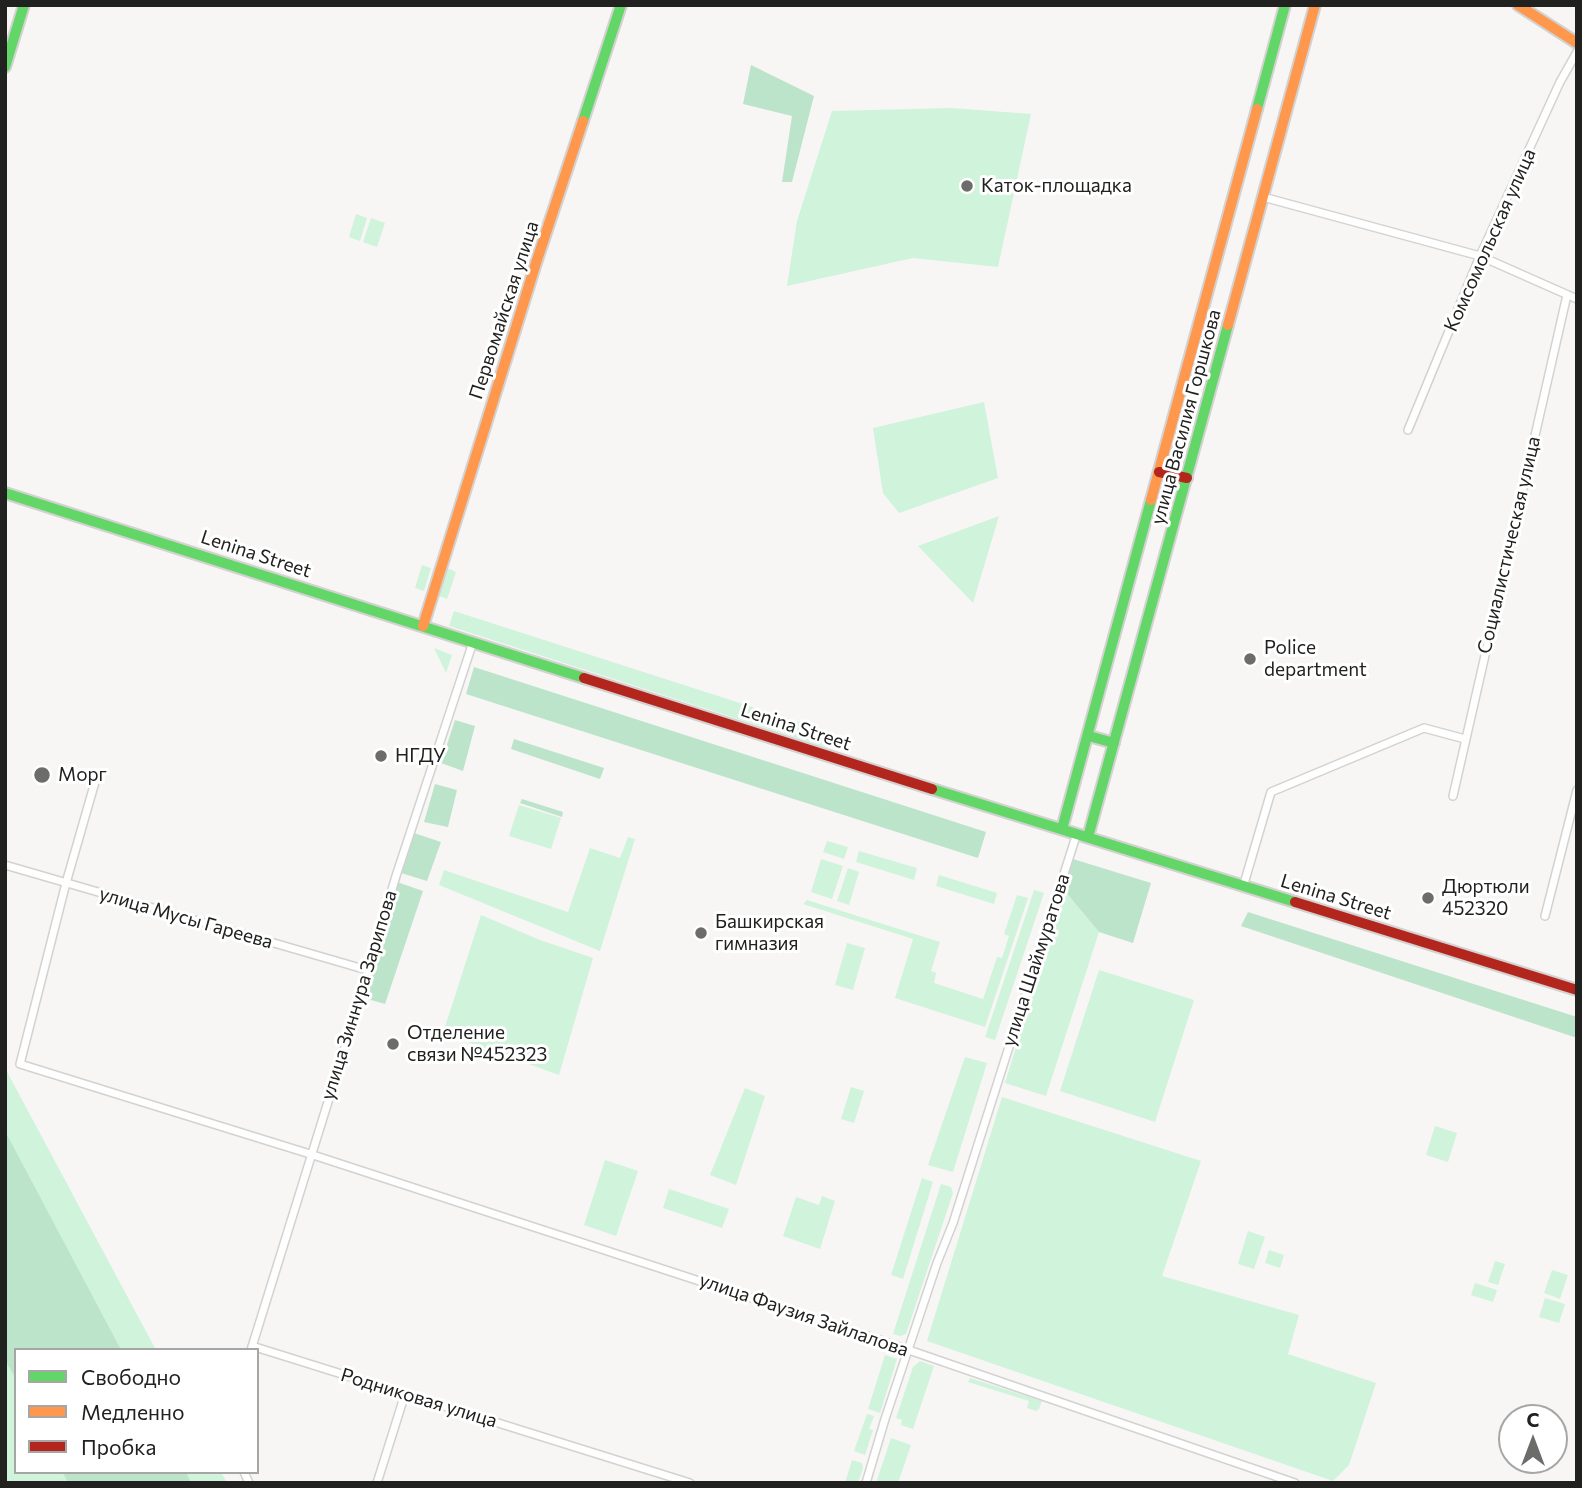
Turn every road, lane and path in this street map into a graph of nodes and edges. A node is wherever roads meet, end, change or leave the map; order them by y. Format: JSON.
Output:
{"nodes":[{"id":1,"x":24,"y":5,"type":"edge"},
{"id":2,"x":621,"y":5,"type":"edge"},
{"id":3,"x":1285,"y":5,"type":"edge"},
{"id":4,"x":1315,"y":5,"type":"edge"},
{"id":5,"x":1518,"y":5,"type":"edge"},
{"id":6,"x":1577,"y":43,"type":"edge"},
{"id":7,"x":1577,"y":52,"type":"edge"},
{"id":8,"x":5,"y":67,"type":"edge"},
{"id":9,"x":1264,"y":197,"type":"junction"},
{"id":10,"x":1480,"y":256,"type":"junction"},
{"id":11,"x":1567,"y":295,"type":"junction"},
{"id":12,"x":1577,"y":299,"type":"edge"},
{"id":13,"x":1408,"y":430,"type":"dead end"},
{"id":14,"x":1159,"y":472,"type":"junction"},
{"id":15,"x":1187,"y":478,"type":"junction"},
{"id":16,"x":5,"y":493,"type":"edge"},
{"id":17,"x":423,"y":626,"type":"junction"},
{"id":18,"x":472,"y":642,"type":"junction"},
{"id":19,"x":1089,"y":736,"type":"junction"},
{"id":20,"x":1465,"y":739,"type":"junction"},
{"id":21,"x":1114,"y":743,"type":"junction"},
{"id":22,"x":95,"y":782,"type":"dead end"},
{"id":23,"x":1577,"y":790,"type":"edge"},
{"id":24,"x":1453,"y":796,"type":"dead end"},
{"id":25,"x":1062,"y":828,"type":"junction"},
{"id":26,"x":1082,"y":835,"type":"junction"},
{"id":27,"x":5,"y":865,"type":"edge"},
{"id":28,"x":66,"y":883,"type":"junction"},
{"id":29,"x":1243,"y":887,"type":"junction"},
{"id":30,"x":1545,"y":916,"type":"dead end"},
{"id":31,"x":367,"y":970,"type":"junction"},
{"id":32,"x":1577,"y":990,"type":"edge"},
{"id":33,"x":310,"y":1154,"type":"junction"},
{"id":34,"x":251,"y":1348,"type":"edge"},
{"id":35,"x":259,"y":1350,"type":"edge"},
{"id":36,"x":908,"y":1350,"type":"junction"},
{"id":37,"x":405,"y":1394,"type":"junction"},
{"id":38,"x":377,"y":1483,"type":"edge"},
{"id":39,"x":690,"y":1483,"type":"edge"},
{"id":40,"x":866,"y":1483,"type":"edge"},
{"id":41,"x":1295,"y":1483,"type":"edge"}],
"edges":[{"from":1,"to":8,"type":"main road"},
{"from":2,"to":17,"type":"main road","name":"Первомайская улица"},
{"from":3,"to":14,"type":"main road","name":"улица Василия Горшкова"},
{"from":4,"to":9,"type":"main road","name":"улица Василия Горшкова"},
{"from":5,"to":6,"type":"main road"},
{"from":7,"to":10,"type":"street","name":"Комсомольская улица"},
{"from":9,"to":10,"type":"street"},
{"from":9,"to":15,"type":"main road","name":"улица Василия Горшкова"},
{"from":10,"to":11,"type":"street"},
{"from":10,"to":13,"type":"street","name":"Комсомольская улица"},
{"from":11,"to":12,"type":"street"},
{"from":11,"to":20,"type":"street","name":"Социалистическая улица"},
{"from":14,"to":15,"type":"main road"},
{"from":14,"to":19,"type":"main road","name":"улица Василия Горшкова"},
{"from":15,"to":21,"type":"main road","name":"улица Василия Горшкова"},
{"from":16,"to":17,"type":"main road","name":"Lenina Street"},
{"from":17,"to":18,"type":"main road","name":"Lenina Street"},
{"from":18,"to":25,"type":"main road","name":"Lenina Street"},
{"from":18,"to":31,"type":"street","name":"улица Зиннура Зарипова"},
{"from":19,"to":21,"type":"main road"},
{"from":19,"to":25,"type":"main road","name":"улица Василия Горшкова"},
{"from":20,"to":24,"type":"street","name":"Социалистическая улица"},
{"from":20,"to":29,"type":"street"},
{"from":21,"to":26,"type":"main road","name":"улица Василия Горшкова"},
{"from":22,"to":28,"type":"street"},
{"from":23,"to":30,"type":"street"},
{"from":25,"to":26,"type":"main road","name":"Lenina Street"},
{"from":26,"to":29,"type":"main road","name":"Lenina Street"},
{"from":26,"to":36,"type":"street","name":"улица Шаймуратова"},
{"from":27,"to":28,"type":"street","name":"улица Мусы Гареева"},
{"from":28,"to":31,"type":"street","name":"улица Мусы Гареева"},
{"from":28,"to":33,"type":"street","name":"улица Фаузия Зайлалова"},
{"from":29,"to":32,"type":"main road","name":"Lenina Street"},
{"from":31,"to":33,"type":"street","name":"улица Зиннура Зарипова"},
{"from":33,"to":34,"type":"street","name":"улица Зиннура Зарипова"},
{"from":33,"to":36,"type":"street","name":"улица Фаузия Зайлалова"},
{"from":35,"to":37,"type":"street","name":"Родниковая улица"},
{"from":36,"to":40,"type":"street","name":"улица Шаймуратова"},
{"from":36,"to":41,"type":"street","name":"улица Фаузия Зайлалова"},
{"from":37,"to":38,"type":"street"},
{"from":37,"to":39,"type":"street","name":"Родниковая улица"}]}
